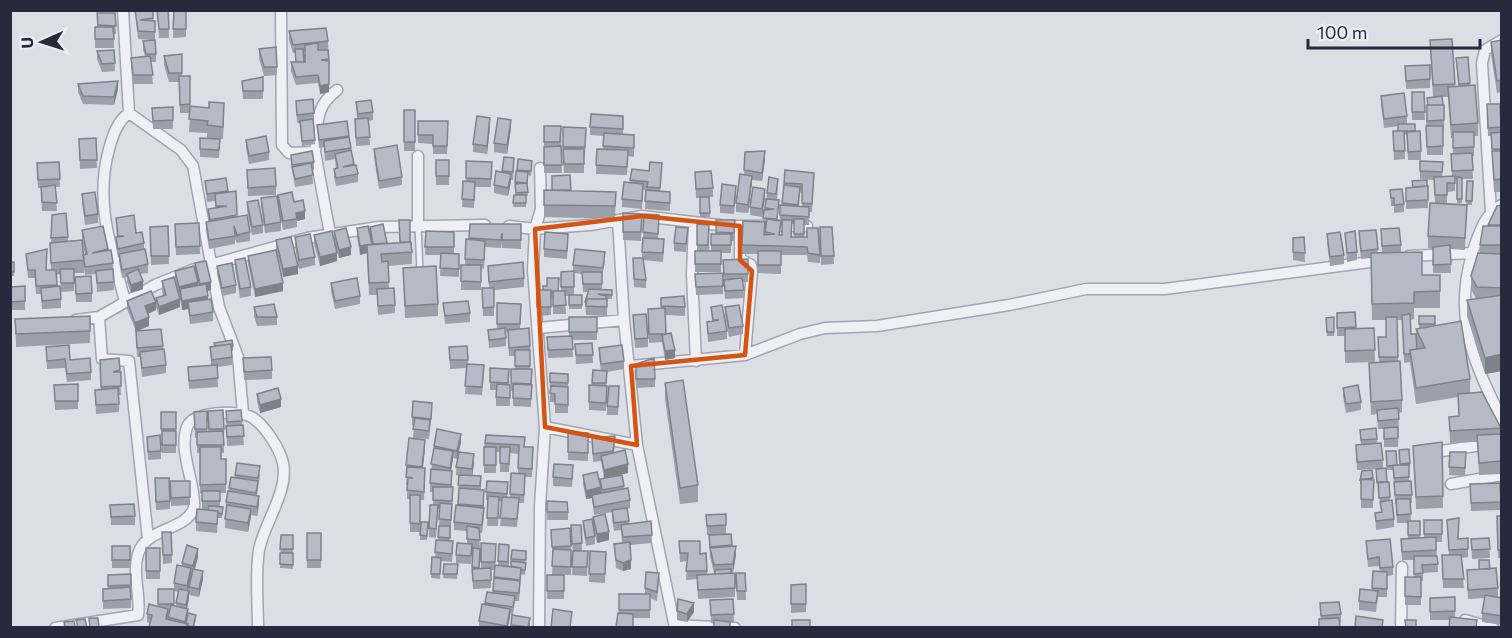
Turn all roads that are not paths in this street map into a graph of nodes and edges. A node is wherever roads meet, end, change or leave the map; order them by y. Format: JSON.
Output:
{"nodes":[{"id":1,"x":123,"y":10,"type":"edge"},
{"id":2,"x":281,"y":10,"type":"edge"},
{"id":3,"x":1502,"y":40,"type":"edge"},
{"id":4,"x":337,"y":90,"type":"dead end"},
{"id":5,"x":129,"y":113,"type":"junction"},
{"id":6,"x":315,"y":152,"type":"junction"},
{"id":7,"x":418,"y":156,"type":"dead end"},
{"id":8,"x":540,"y":168,"type":"dead end"},
{"id":9,"x":1502,"y":205,"type":"edge"},
{"id":10,"x":1491,"y":212,"type":"junction"},
{"id":11,"x":618,"y":220,"type":"junction"},
{"id":12,"x":694,"y":222,"type":"junction"},
{"id":13,"x":418,"y":225,"type":"junction"},
{"id":14,"x":741,"y":226,"type":"junction"},
{"id":15,"x":807,"y":226,"type":"edge"},
{"id":16,"x":535,"y":229,"type":"junction"},
{"id":17,"x":330,"y":234,"type":"junction"},
{"id":18,"x":1472,"y":253,"type":"junction"},
{"id":19,"x":210,"y":264,"type":"junction"},
{"id":20,"x":420,"y":277,"type":"edge"},
{"id":21,"x":125,"y":302,"type":"junction"},
{"id":22,"x":99,"y":317,"type":"junction"},
{"id":23,"x":624,"y":320,"type":"junction"},
{"id":24,"x":63,"y":321,"type":"edge"},
{"id":25,"x":537,"y":328,"type":"junction"},
{"id":26,"x":745,"y":355,"type":"junction"},
{"id":27,"x":696,"y":361,"type":"junction"},
{"id":28,"x":631,"y":366,"type":"junction"},
{"id":29,"x":243,"y":413,"type":"junction"},
{"id":30,"x":1502,"y":420,"type":"edge"},
{"id":31,"x":545,"y":426,"type":"junction"},
{"id":32,"x":1502,"y":442,"type":"edge"},
{"id":33,"x":637,"y":445,"type":"junction"},
{"id":34,"x":1414,"y":455,"type":"edge"},
{"id":35,"x":1502,"y":475,"type":"edge"},
{"id":36,"x":1451,"y":484,"type":"dead end"},
{"id":37,"x":148,"y":539,"type":"junction"},
{"id":38,"x":1402,"y":567,"type":"dead end"},
{"id":39,"x":1462,"y":620,"type":"edge"},
{"id":40,"x":134,"y":622,"type":"edge"},
{"id":41,"x":675,"y":626,"type":"edge"},
{"id":42,"x":55,"y":627,"type":"edge"},
{"id":43,"x":258,"y":627,"type":"edge"},
{"id":44,"x":539,"y":627,"type":"edge"},
{"id":45,"x":735,"y":627,"type":"edge"},
{"id":46,"x":1401,"y":627,"type":"edge"},
{"id":47,"x":1493,"y":627,"type":"edge"}],
"edges":[{"from":1,"to":5,"type":"street"},
{"from":2,"to":6,"type":"street"},
{"from":3,"to":10,"type":"street"},
{"from":4,"to":6,"type":"street"},
{"from":5,"to":19,"type":"street"},
{"from":5,"to":21,"type":"street"},
{"from":6,"to":17,"type":"street"},
{"from":7,"to":13,"type":"street"},
{"from":8,"to":16,"type":"street"},
{"from":9,"to":10,"type":"street"},
{"from":10,"to":18,"type":"street"},
{"from":11,"to":12,"type":"street"},
{"from":11,"to":16,"type":"street"},
{"from":11,"to":23,"type":"street"},
{"from":12,"to":14,"type":"street"},
{"from":12,"to":27,"type":"street"},
{"from":13,"to":16,"type":"street"},
{"from":13,"to":17,"type":"street"},
{"from":13,"to":20,"type":"lane"},
{"from":14,"to":15,"type":"street"},
{"from":14,"to":26,"type":"street"},
{"from":16,"to":25,"type":"street"},
{"from":17,"to":19,"type":"street"},
{"from":18,"to":26,"type":"street"},
{"from":18,"to":30,"type":"street"},
{"from":19,"to":21,"type":"street"},
{"from":19,"to":29,"type":"street"},
{"from":21,"to":22,"type":"street"},
{"from":22,"to":24,"type":"street"},
{"from":22,"to":37,"type":"street"},
{"from":23,"to":25,"type":"street"},
{"from":23,"to":28,"type":"street"},
{"from":25,"to":31,"type":"street"},
{"from":26,"to":27,"type":"street"},
{"from":27,"to":28,"type":"street"},
{"from":28,"to":33,"type":"street"},
{"from":29,"to":37,"type":"street"},
{"from":29,"to":43,"type":"street"},
{"from":31,"to":33,"type":"street"},
{"from":31,"to":44,"type":"street"},
{"from":32,"to":34,"type":"street"},
{"from":33,"to":41,"type":"street"},
{"from":35,"to":36,"type":"street"},
{"from":37,"to":40,"type":"street"},
{"from":38,"to":46,"type":"street"},
{"from":39,"to":47,"type":"street"},
{"from":40,"to":42,"type":"street"},
{"from":41,"to":45,"type":"street"}]}
